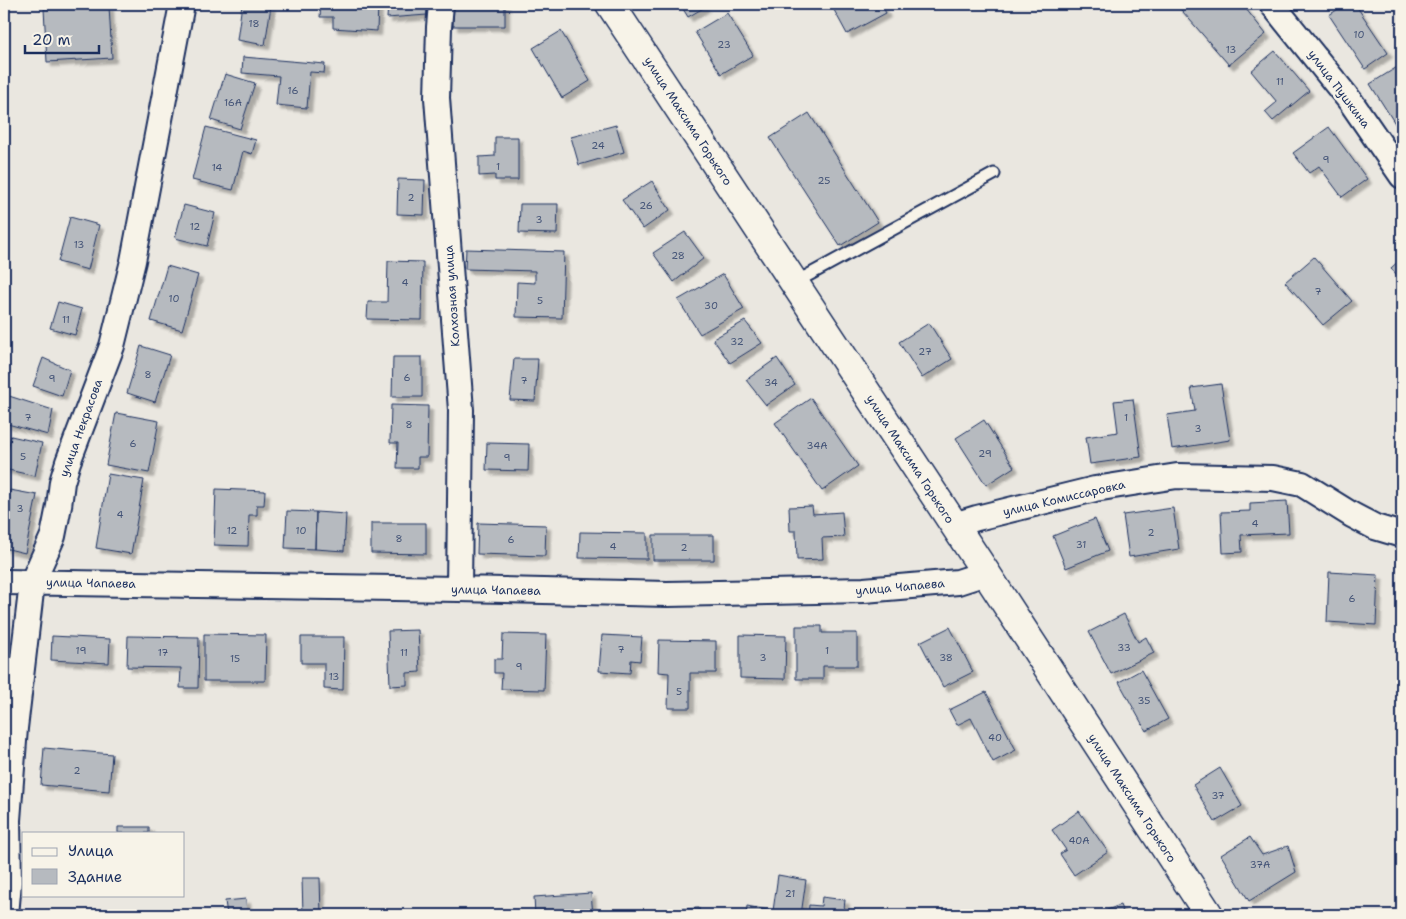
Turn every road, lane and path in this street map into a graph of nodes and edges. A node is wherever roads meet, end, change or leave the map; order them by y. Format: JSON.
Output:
{"nodes":[{"id":1,"x":182,"y":4,"type":"edge"},
{"id":2,"x":441,"y":4,"type":"edge"},
{"id":3,"x":610,"y":4,"type":"edge"},
{"id":4,"x":1272,"y":4,"type":"edge"},
{"id":5,"x":994,"y":174,"type":"dead end"},
{"id":6,"x":1402,"y":176,"type":"edge"},
{"id":7,"x":794,"y":283,"type":"junction"},
{"id":8,"x":954,"y":525,"type":"junction"},
{"id":9,"x":1402,"y":535,"type":"edge"},
{"id":10,"x":986,"y":573,"type":"junction"},
{"id":11,"x":4,"y":582,"type":"edge"},
{"id":12,"x":32,"y":583,"type":"junction"},
{"id":13,"x":459,"y":589,"type":"junction"},
{"id":14,"x":6,"y":915,"type":"edge"},
{"id":15,"x":1209,"y":915,"type":"edge"}],
"edges":[{"from":1,"to":12,"type":"street","name":"улица Некрасова"},
{"from":2,"to":13,"type":"street","name":"Колхозная улица"},
{"from":3,"to":7,"type":"street","name":"улица Максима Горького"},
{"from":4,"to":6,"type":"street","name":"улица Пушкина"},
{"from":5,"to":7,"type":"lane"},
{"from":7,"to":8,"type":"street","name":"улица Максима Горького"},
{"from":8,"to":9,"type":"street","name":"улица Комиссаровка"},
{"from":8,"to":10,"type":"street","name":"улица Максима Горького"},
{"from":10,"to":13,"type":"street","name":"улица Чапаева"},
{"from":10,"to":15,"type":"street","name":"улица Максима Горького"},
{"from":11,"to":12,"type":"street","name":"улица Чапаева"},
{"from":12,"to":13,"type":"street","name":"улица Чапаева"},
{"from":12,"to":14,"type":"street","name":"улица Некрасова"}]}
